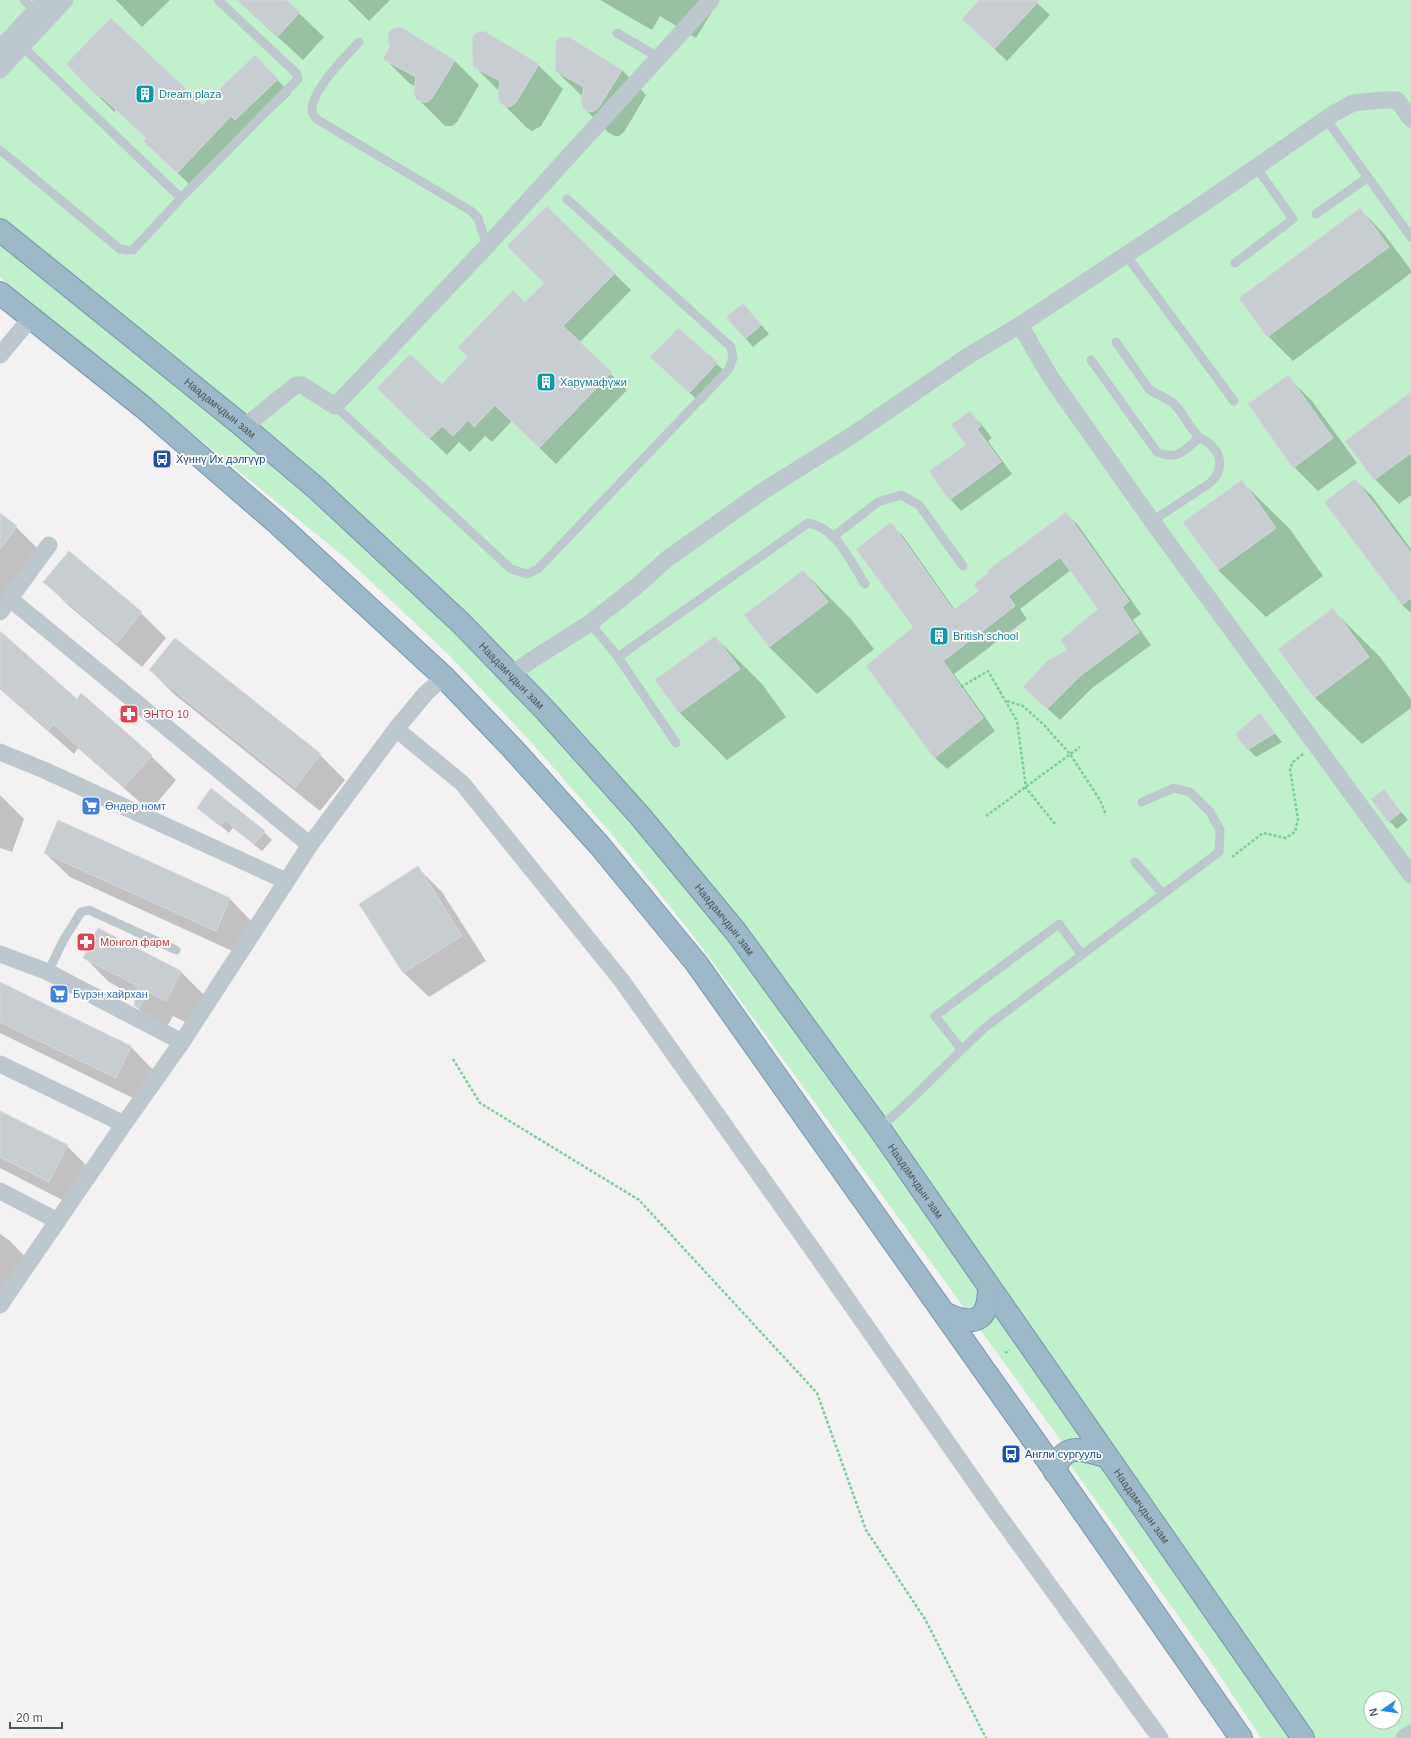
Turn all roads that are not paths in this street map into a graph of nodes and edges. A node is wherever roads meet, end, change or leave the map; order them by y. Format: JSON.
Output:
{"nodes":[{"id":1,"x":65,"y":0,"type":"edge"},
{"id":2,"x":218,"y":0,"type":"edge"},
{"id":3,"x":711,"y":0,"type":"edge"},
{"id":4,"x":38,"y":8,"type":"edge"},
{"id":5,"x":617,"y":33,"type":"dead end"},
{"id":6,"x":359,"y":42,"type":"dead end"},
{"id":7,"x":22,"y":46,"type":"junction"},
{"id":8,"x":0,"y":49,"type":"edge"},
{"id":9,"x":658,"y":57,"type":"junction"},
{"id":10,"x":0,"y":70,"type":"edge"},
{"id":11,"x":1326,"y":118,"type":"junction"},
{"id":12,"x":1411,"y":119,"type":"edge"},
{"id":13,"x":0,"y":150,"type":"edge"},
{"id":14,"x":1256,"y":167,"type":"junction"},
{"id":15,"x":1368,"y":177,"type":"junction"},
{"id":16,"x":181,"y":198,"type":"junction"},
{"id":17,"x":567,"y":198,"type":"dead end"},
{"id":18,"x":1316,"y":214,"type":"dead end"},
{"id":19,"x":0,"y":230,"type":"edge"},
{"id":20,"x":1411,"y":237,"type":"edge"},
{"id":21,"x":487,"y":246,"type":"junction"},
{"id":22,"x":1126,"y":255,"type":"junction"},
{"id":23,"x":1235,"y":263,"type":"dead end"},
{"id":24,"x":0,"y":293,"type":"edge"},
{"id":25,"x":31,"y":318,"type":"junction"},
{"id":26,"x":1020,"y":325,"type":"junction"},
{"id":27,"x":1116,"y":342,"type":"dead end"},
{"id":28,"x":0,"y":355,"type":"edge"},
{"id":29,"x":1091,"y":360,"type":"dead end"},
{"id":30,"x":1234,"y":401,"type":"dead end"},
{"id":31,"x":335,"y":406,"type":"junction"},
{"id":32,"x":244,"y":428,"type":"junction"},
{"id":33,"x":1199,"y":438,"type":"junction"},
{"id":34,"x":1152,"y":521,"type":"junction"},
{"id":35,"x":834,"y":536,"type":"junction"},
{"id":36,"x":50,"y":545,"type":"dead end"},
{"id":37,"x":962,"y":566,"type":"dead end"},
{"id":38,"x":865,"y":584,"type":"dead end"},
{"id":39,"x":5,"y":606,"type":"edge"},
{"id":40,"x":590,"y":623,"type":"junction"},
{"id":41,"x":618,"y":657,"type":"junction"},
{"id":42,"x":512,"y":675,"type":"junction"},
{"id":43,"x":444,"y":677,"type":"junction"},
{"id":44,"x":396,"y":729,"type":"junction"},
{"id":45,"x":676,"y":743,"type":"dead end"},
{"id":46,"x":0,"y":752,"type":"edge"},
{"id":47,"x":1142,"y":802,"type":"dead end"},
{"id":48,"x":310,"y":844,"type":"junction"},
{"id":49,"x":1135,"y":862,"type":"dead end"},
{"id":50,"x":1411,"y":875,"type":"edge"},
{"id":51,"x":286,"y":881,"type":"junction"},
{"id":52,"x":1163,"y":894,"type":"junction"},
{"id":53,"x":176,"y":950,"type":"dead end"},
{"id":54,"x":0,"y":954,"type":"edge"},
{"id":55,"x":1082,"y":955,"type":"junction"},
{"id":56,"x":48,"y":972,"type":"junction"},
{"id":57,"x":182,"y":1042,"type":"junction"},
{"id":58,"x":961,"y":1049,"type":"junction"},
{"id":59,"x":0,"y":1064,"type":"edge"},
{"id":60,"x":124,"y":1124,"type":"junction"},
{"id":61,"x":879,"y":1128,"type":"junction"},
{"id":62,"x":0,"y":1191,"type":"edge"},
{"id":63,"x":58,"y":1221,"type":"junction"},
{"id":64,"x":989,"y":1286,"type":"junction"},
{"id":65,"x":0,"y":1305,"type":"edge"},
{"id":66,"x":944,"y":1313,"type":"junction"},
{"id":67,"x":1105,"y":1456,"type":"junction"},
{"id":68,"x":1055,"y":1472,"type":"junction"},
{"id":69,"x":1411,"y":1732,"type":"edge"},
{"id":70,"x":1160,"y":1738,"type":"edge"},
{"id":71,"x":1241,"y":1738,"type":"edge"},
{"id":72,"x":1303,"y":1738,"type":"edge"},
{"id":73,"x":1404,"y":1738,"type":"edge"}],
"edges":[{"from":1,"to":4,"type":"street"},
{"from":2,"to":16,"type":"lane"},
{"from":3,"to":9,"type":"street"},
{"from":4,"to":7,"type":"street"},
{"from":4,"to":8,"type":"street"},
{"from":5,"to":9,"type":"lane"},
{"from":6,"to":21,"type":"lane"},
{"from":7,"to":10,"type":"street"},
{"from":7,"to":16,"type":"lane"},
{"from":9,"to":21,"type":"street"},
{"from":11,"to":12,"type":"street"},
{"from":11,"to":14,"type":"street"},
{"from":11,"to":15,"type":"lane"},
{"from":13,"to":16,"type":"lane"},
{"from":14,"to":22,"type":"street"},
{"from":14,"to":23,"type":"lane"},
{"from":15,"to":18,"type":"lane"},
{"from":15,"to":20,"type":"lane"},
{"from":17,"to":31,"type":"lane"},
{"from":19,"to":32,"type":"highway","name":"Наадамчдын зам"},
{"from":21,"to":31,"type":"street"},
{"from":22,"to":26,"type":"street"},
{"from":22,"to":30,"type":"lane"},
{"from":24,"to":25,"type":"highway"},
{"from":25,"to":28,"type":"street"},
{"from":25,"to":43,"type":"highway"},
{"from":26,"to":34,"type":"street"},
{"from":26,"to":40,"type":"street"},
{"from":27,"to":33,"type":"lane"},
{"from":29,"to":33,"type":"lane"},
{"from":31,"to":32,"type":"street"},
{"from":32,"to":42,"type":"highway","name":"Наадамчдын зам"},
{"from":33,"to":34,"type":"lane"},
{"from":34,"to":50,"type":"street"},
{"from":35,"to":37,"type":"lane"},
{"from":35,"to":38,"type":"lane"},
{"from":35,"to":41,"type":"lane"},
{"from":36,"to":39,"type":"street"},
{"from":39,"to":48,"type":"street"},
{"from":40,"to":41,"type":"lane"},
{"from":40,"to":42,"type":"street"},
{"from":41,"to":45,"type":"lane"},
{"from":42,"to":61,"type":"highway","name":"Наадамчдын зам"},
{"from":43,"to":44,"type":"street"},
{"from":43,"to":66,"type":"highway"},
{"from":44,"to":48,"type":"street"},
{"from":44,"to":70,"type":"street"},
{"from":46,"to":51,"type":"street"},
{"from":47,"to":52,"type":"lane"},
{"from":48,"to":51,"type":"street"},
{"from":49,"to":52,"type":"lane"},
{"from":51,"to":57,"type":"street"},
{"from":52,"to":55,"type":"lane"},
{"from":53,"to":56,"type":"lane"},
{"from":54,"to":56,"type":"street"},
{"from":55,"to":58,"type":"lane"},
{"from":55,"to":58,"type":"lane"},
{"from":56,"to":57,"type":"street"},
{"from":57,"to":60,"type":"street"},
{"from":58,"to":61,"type":"lane"},
{"from":59,"to":60,"type":"street"},
{"from":60,"to":63,"type":"street"},
{"from":61,"to":64,"type":"highway","name":"Наадамчдын зам"},
{"from":62,"to":63,"type":"street"},
{"from":63,"to":65,"type":"street"},
{"from":64,"to":66,"type":"highway"},
{"from":64,"to":67,"type":"highway","name":"Наадамчдын зам"},
{"from":66,"to":68,"type":"highway"},
{"from":67,"to":68,"type":"highway"},
{"from":67,"to":72,"type":"highway","name":"Наадамчдын зам"},
{"from":68,"to":71,"type":"highway"},
{"from":69,"to":73,"type":"street"}]}
